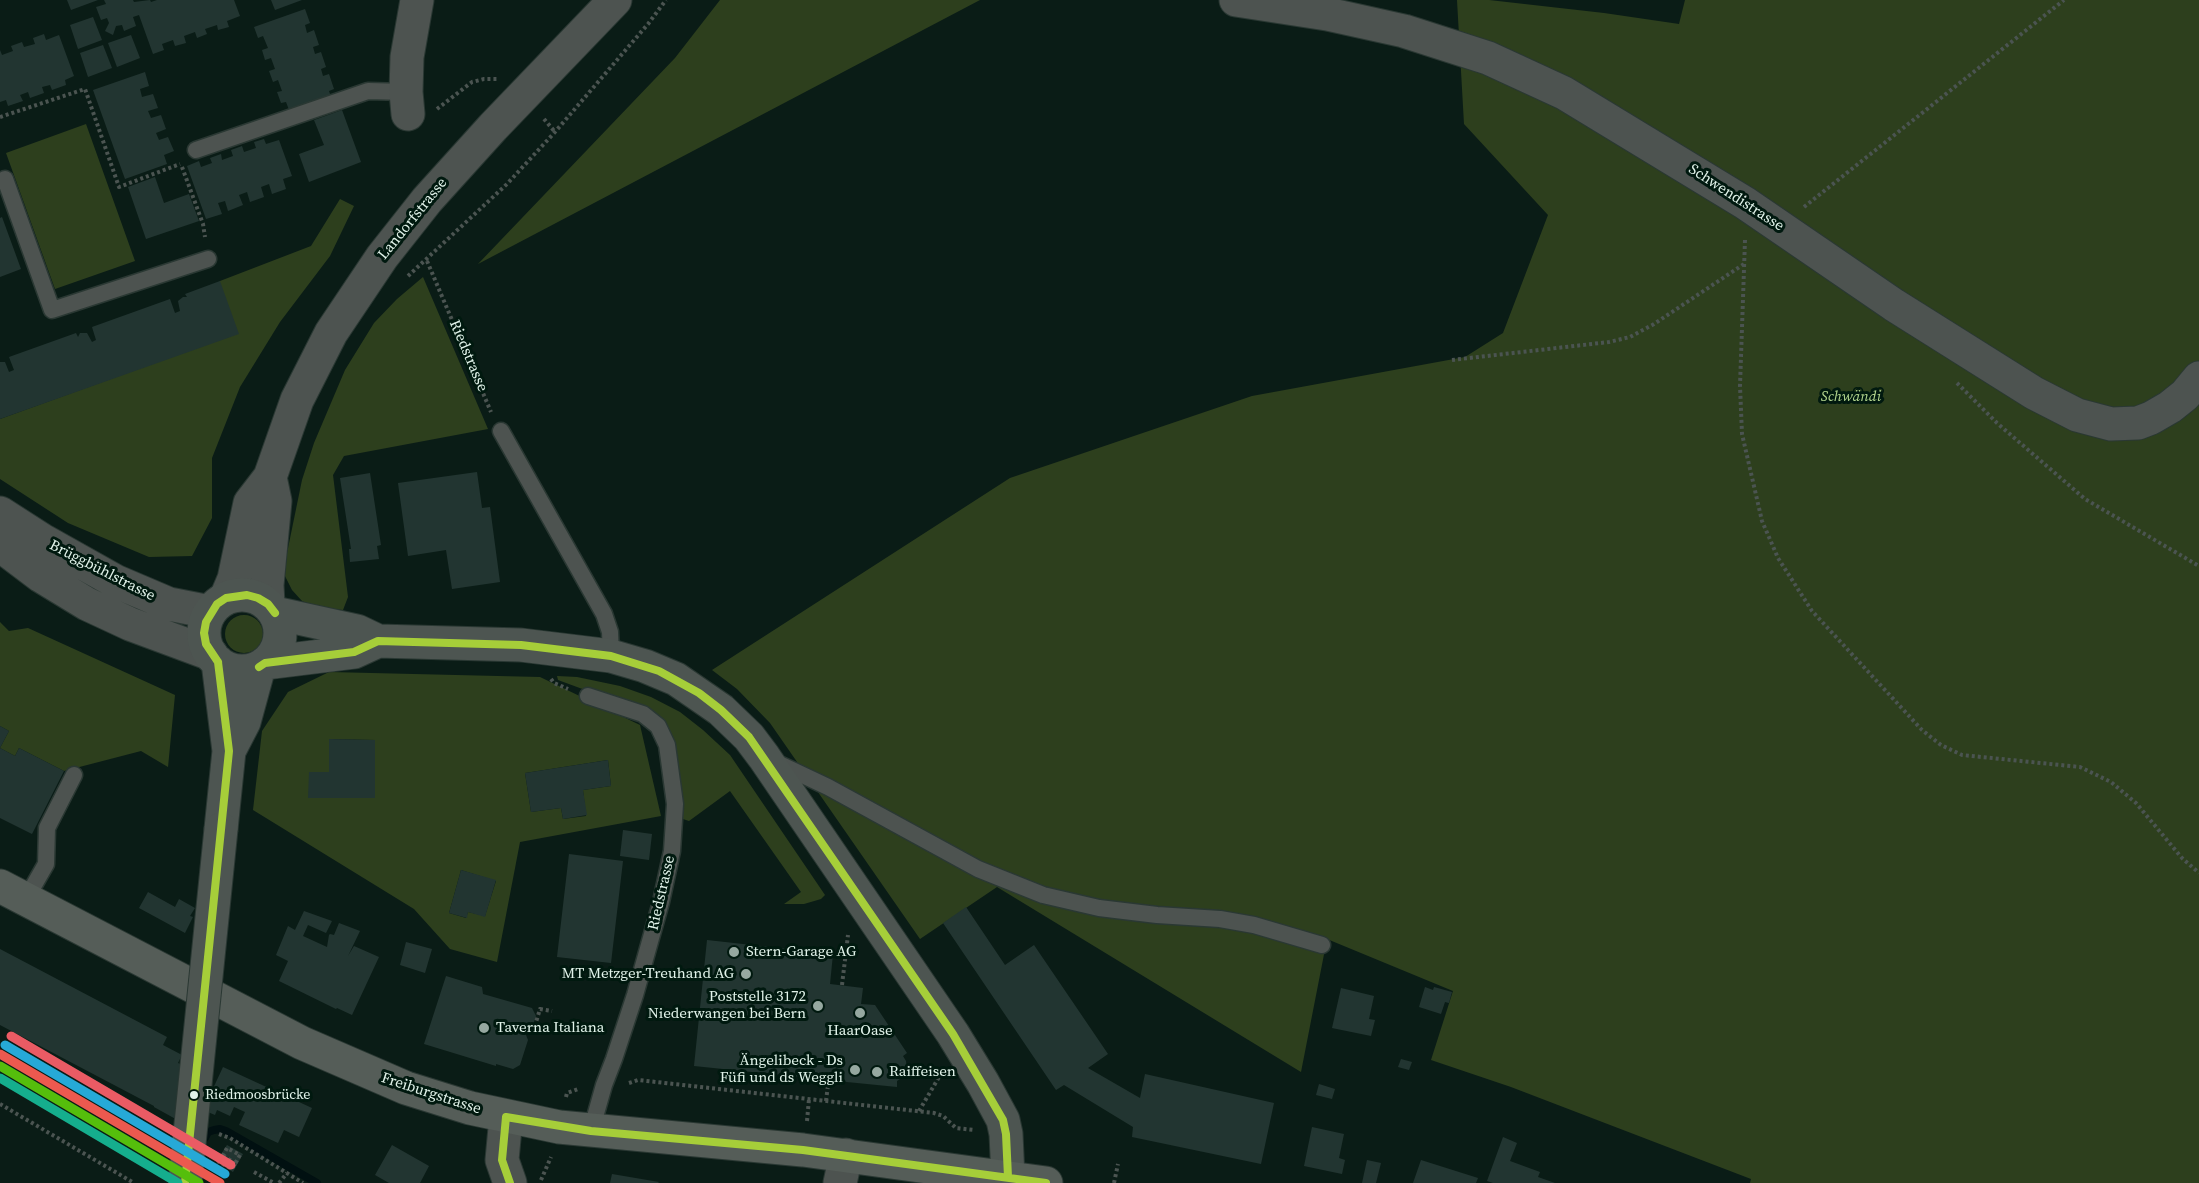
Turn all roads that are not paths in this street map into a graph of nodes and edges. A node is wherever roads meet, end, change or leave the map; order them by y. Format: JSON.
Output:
{"nodes":[{"id":1,"x":417,"y":0,"type":"edge"},
{"id":2,"x":615,"y":0,"type":"edge"},
{"id":3,"x":1236,"y":0,"type":"edge"},
{"id":4,"x":407,"y":103,"type":"joint"},
{"id":5,"x":196,"y":150,"type":"dead end"},
{"id":6,"x":5,"y":179,"type":"dead end"},
{"id":7,"x":208,"y":259,"type":"road end"},
{"id":8,"x":2199,"y":378,"type":"edge"},
{"id":9,"x":501,"y":431,"type":"road end"},
{"id":10,"x":270,"y":477,"type":"junction"},
{"id":11,"x":0,"y":513,"type":"edge"},
{"id":12,"x":0,"y":545,"type":"edge"},
{"id":13,"x":218,"y":605,"type":"junction"},
{"id":14,"x":272,"y":609,"type":"junction"},
{"id":15,"x":378,"y":641,"type":"junction"},
{"id":16,"x":610,"y":644,"type":"junction"},
{"id":17,"x":214,"y":658,"type":"junction"},
{"id":18,"x":262,"y":665,"type":"junction"},
{"id":19,"x":588,"y":696,"type":"dead end"},
{"id":20,"x":229,"y":751,"type":"junction"},
{"id":21,"x":764,"y":757,"type":"junction"},
{"id":22,"x":74,"y":775,"type":"dead end"},
{"id":23,"x":13,"y":892,"type":"edge"},
{"id":24,"x":1322,"y":945,"type":"dead end"},
{"id":25,"x":506,"y":1117,"type":"junction"},
{"id":26,"x":591,"y":1131,"type":"junction"},
{"id":27,"x":843,"y":1169,"type":"edge"},
{"id":28,"x":1008,"y":1177,"type":"junction"},
{"id":29,"x":185,"y":1183,"type":"edge"},
{"id":30,"x":510,"y":1183,"type":"edge"},
{"id":31,"x":1046,"y":1183,"type":"edge"}],
"edges":[{"from":1,"to":4,"type":"street"},
{"from":2,"to":10,"type":"street","name":"Landorfstrasse"},
{"from":3,"to":8,"type":"street","name":"Schwendistrasse"},
{"from":4,"to":5,"type":"lane"},
{"from":6,"to":7,"type":"lane"},
{"from":9,"to":16,"type":"lane"},
{"from":10,"to":13,"type":"street","name":"Landorfstrasse"},
{"from":10,"to":14,"type":"street","name":"Landorfstrasse"},
{"from":11,"to":13,"type":"street","name":"Brüggbühlstrasse"},
{"from":12,"to":17,"type":"street","name":"Brüggbühlstrasse"},
{"from":13,"to":14,"type":"main road"},
{"from":13,"to":17,"type":"main road"},
{"from":14,"to":15,"type":"main road"},
{"from":14,"to":18,"type":"main road"},
{"from":15,"to":16,"type":"main road"},
{"from":15,"to":18,"type":"main road"},
{"from":16,"to":21,"type":"main road"},
{"from":17,"to":18,"type":"main road"},
{"from":17,"to":20,"type":"main road"},
{"from":18,"to":20,"type":"main road"},
{"from":19,"to":26,"type":"lane","name":"Riedstrasse"},
{"from":20,"to":29,"type":"main road","bridge":true},
{"from":21,"to":24,"type":"lane"},
{"from":21,"to":28,"type":"main road"},
{"from":22,"to":23,"type":"lane"},
{"from":23,"to":25,"type":"main road","name":"Freiburgstrasse"},
{"from":25,"to":26,"type":"main road","name":"Freiburgstrasse"},
{"from":25,"to":30,"type":"street"},
{"from":26,"to":27,"type":"main road","name":"Freiburgstrasse"},
{"from":27,"to":28,"type":"main road","name":"Freiburgstrasse"},
{"from":28,"to":31,"type":"main road","name":"Freiburgstrasse"}]}
